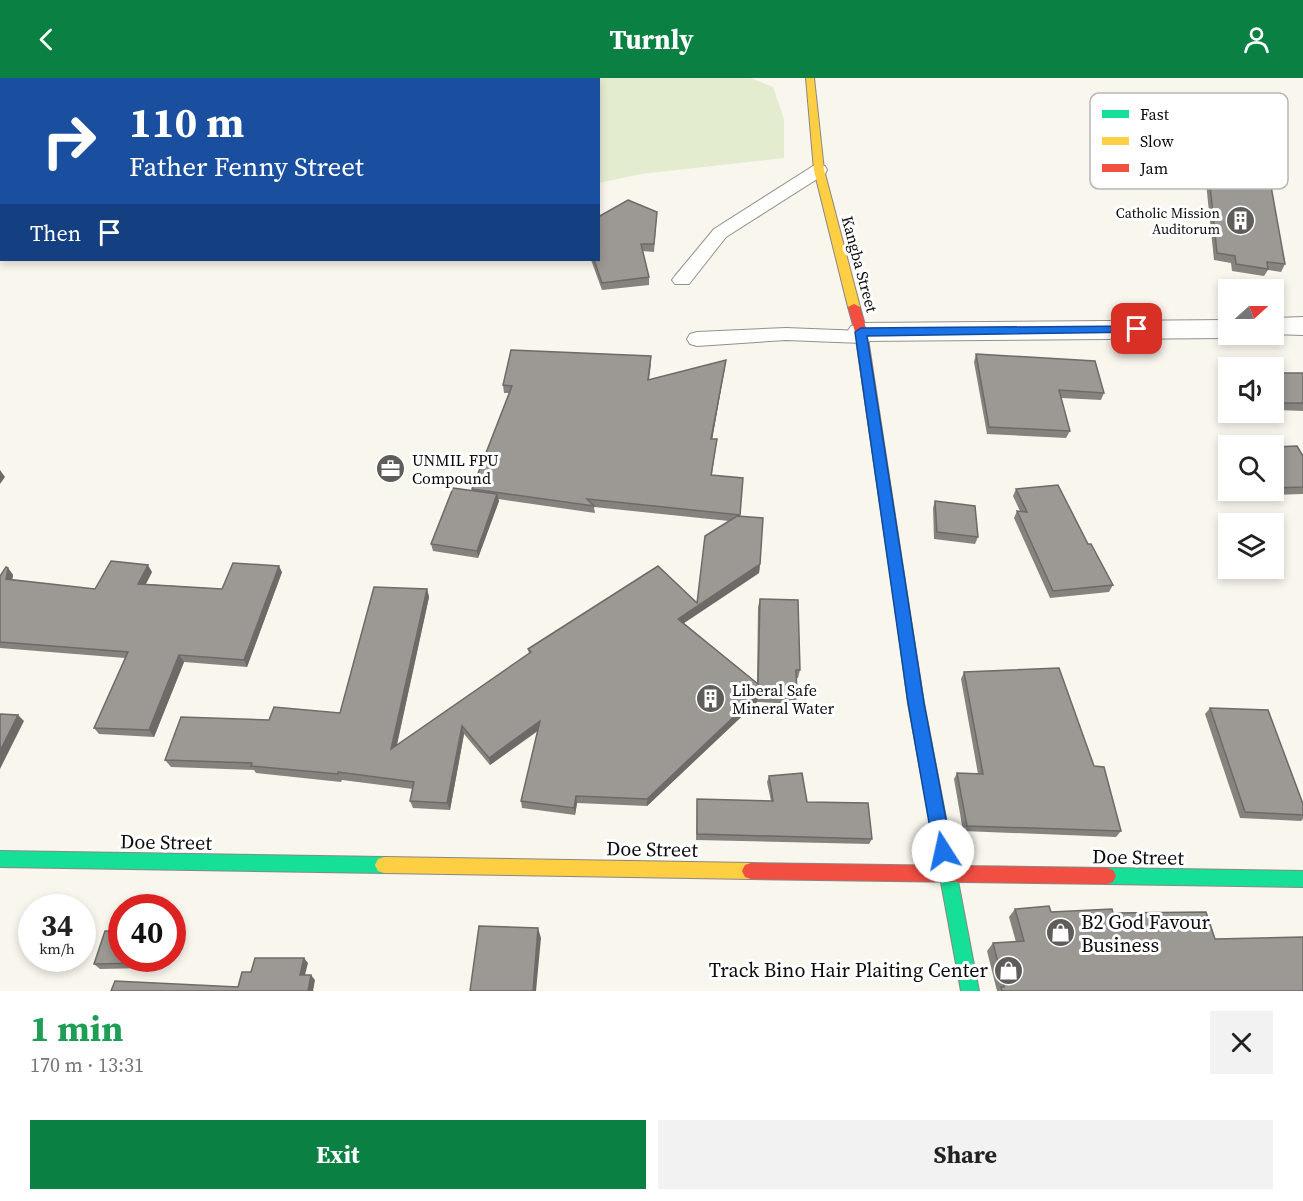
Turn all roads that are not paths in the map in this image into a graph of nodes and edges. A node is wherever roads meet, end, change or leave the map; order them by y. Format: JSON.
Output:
{"nodes":[{"id":1,"x":810,"y":78,"type":"edge"},
{"id":2,"x":819,"y":170,"type":"junction"},
{"id":3,"x":682,"y":280,"type":"dead end"},
{"id":4,"x":1303,"y":326,"type":"edge"},
{"id":5,"x":1284,"y":327,"type":"edge"},
{"id":6,"x":1218,"y":328,"type":"edge"},
{"id":7,"x":861,"y":334,"type":"junction"},
{"id":8,"x":697,"y":339,"type":"dead end"},
{"id":9,"x":0,"y":859,"type":"edge"},
{"id":10,"x":947,"y":872,"type":"junction"},
{"id":11,"x":1303,"y":879,"type":"edge"},
{"id":12,"x":970,"y":991,"type":"edge"}],
"edges":[{"from":1,"to":2,"type":"street","name":"Kangba Street"},
{"from":2,"to":3,"type":"lane"},
{"from":2,"to":7,"type":"street","name":"Kangba Street"},
{"from":4,"to":5,"type":"street"},
{"from":6,"to":7,"type":"street"},
{"from":7,"to":8,"type":"lane"},
{"from":7,"to":10,"type":"street","name":"Kangba Street"},
{"from":9,"to":10,"type":"street","name":"Doe Street"},
{"from":10,"to":11,"type":"street","name":"Doe Street"},
{"from":10,"to":12,"type":"street","name":"Kangba Street"}]}
